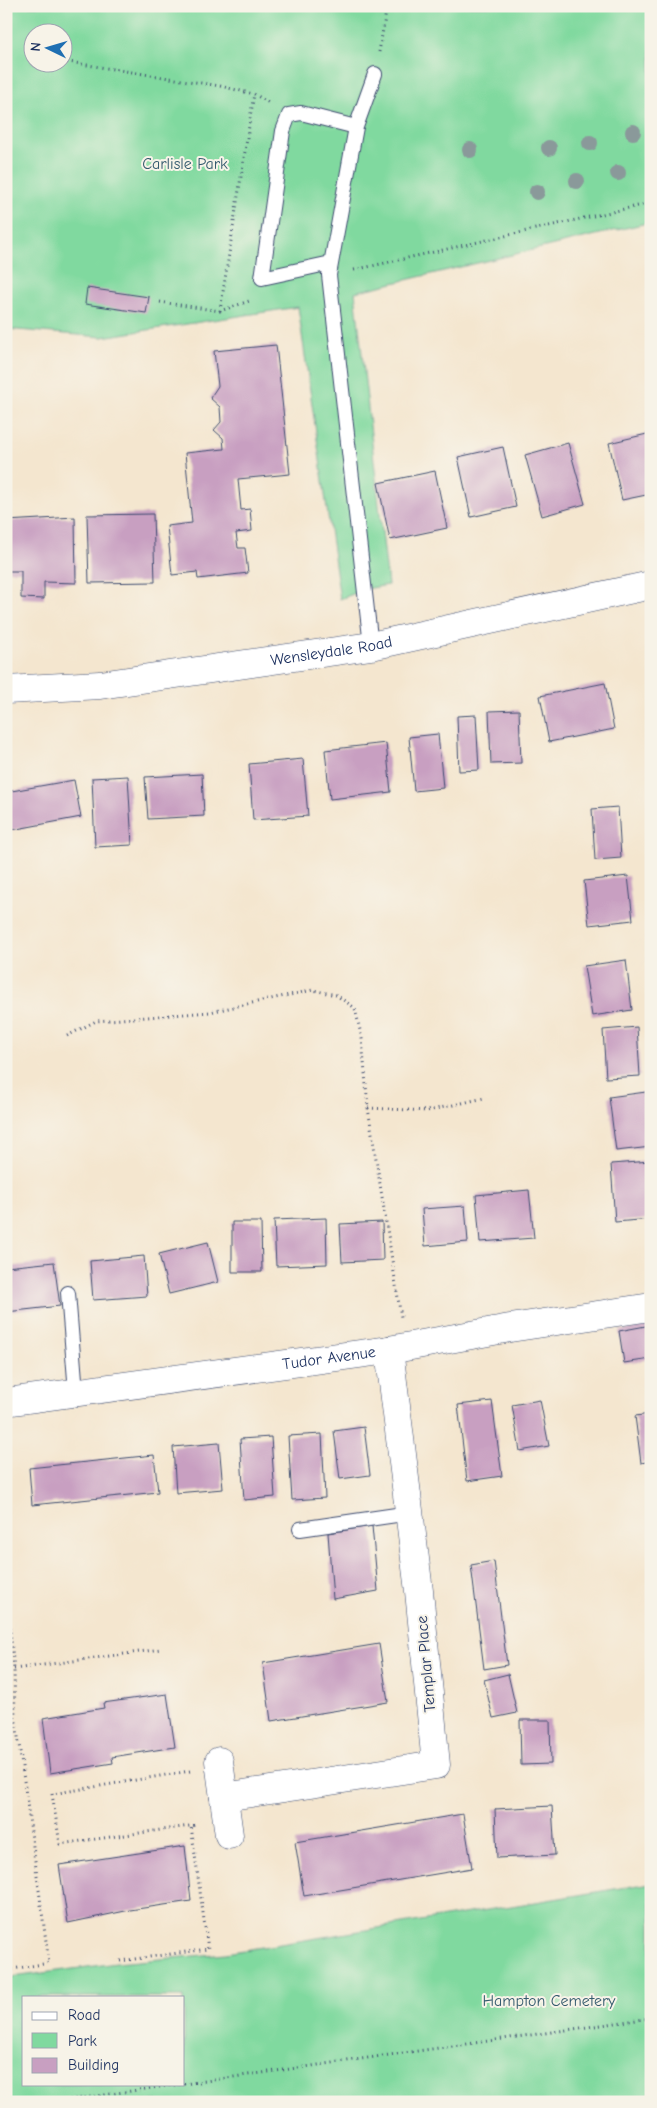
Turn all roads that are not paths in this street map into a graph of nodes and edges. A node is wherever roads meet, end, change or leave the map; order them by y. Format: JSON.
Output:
{"nodes":[{"id":1,"x":375,"y":74,"type":"road end"},
{"id":2,"x":356,"y":128,"type":"junction"},
{"id":3,"x":330,"y":269,"type":"junction"},
{"id":4,"x":650,"y":589,"type":"edge"},
{"id":5,"x":371,"y":646,"type":"junction"},
{"id":6,"x":6,"y":690,"type":"edge"},
{"id":7,"x":68,"y":1293,"type":"dead end"},
{"id":8,"x":651,"y":1307,"type":"edge"},
{"id":9,"x":397,"y":1348,"type":"junction"},
{"id":10,"x":76,"y":1392,"type":"junction"},
{"id":11,"x":6,"y":1402,"type":"edge"},
{"id":12,"x":410,"y":1513,"type":"junction"},
{"id":13,"x":300,"y":1529,"type":"dead end"},
{"id":14,"x":219,"y":1761,"type":"road end"}],
"edges":[{"from":1,"to":2,"type":"lane"},
{"from":2,"to":3,"type":"lane"},
{"from":2,"to":3,"type":"lane"},
{"from":3,"to":5,"type":"lane"},
{"from":4,"to":5,"type":"street","name":"Wensleydale Road"},
{"from":5,"to":6,"type":"street","name":"Wensleydale Road"},
{"from":7,"to":10,"type":"lane"},
{"from":8,"to":9,"type":"street","name":"Tudor Avenue"},
{"from":9,"to":10,"type":"street","name":"Tudor Avenue"},
{"from":9,"to":12,"type":"street","name":"Templar Place"},
{"from":10,"to":11,"type":"street","name":"Tudor Avenue"},
{"from":12,"to":13,"type":"lane"},
{"from":12,"to":14,"type":"street","name":"Templar Place"}]}
